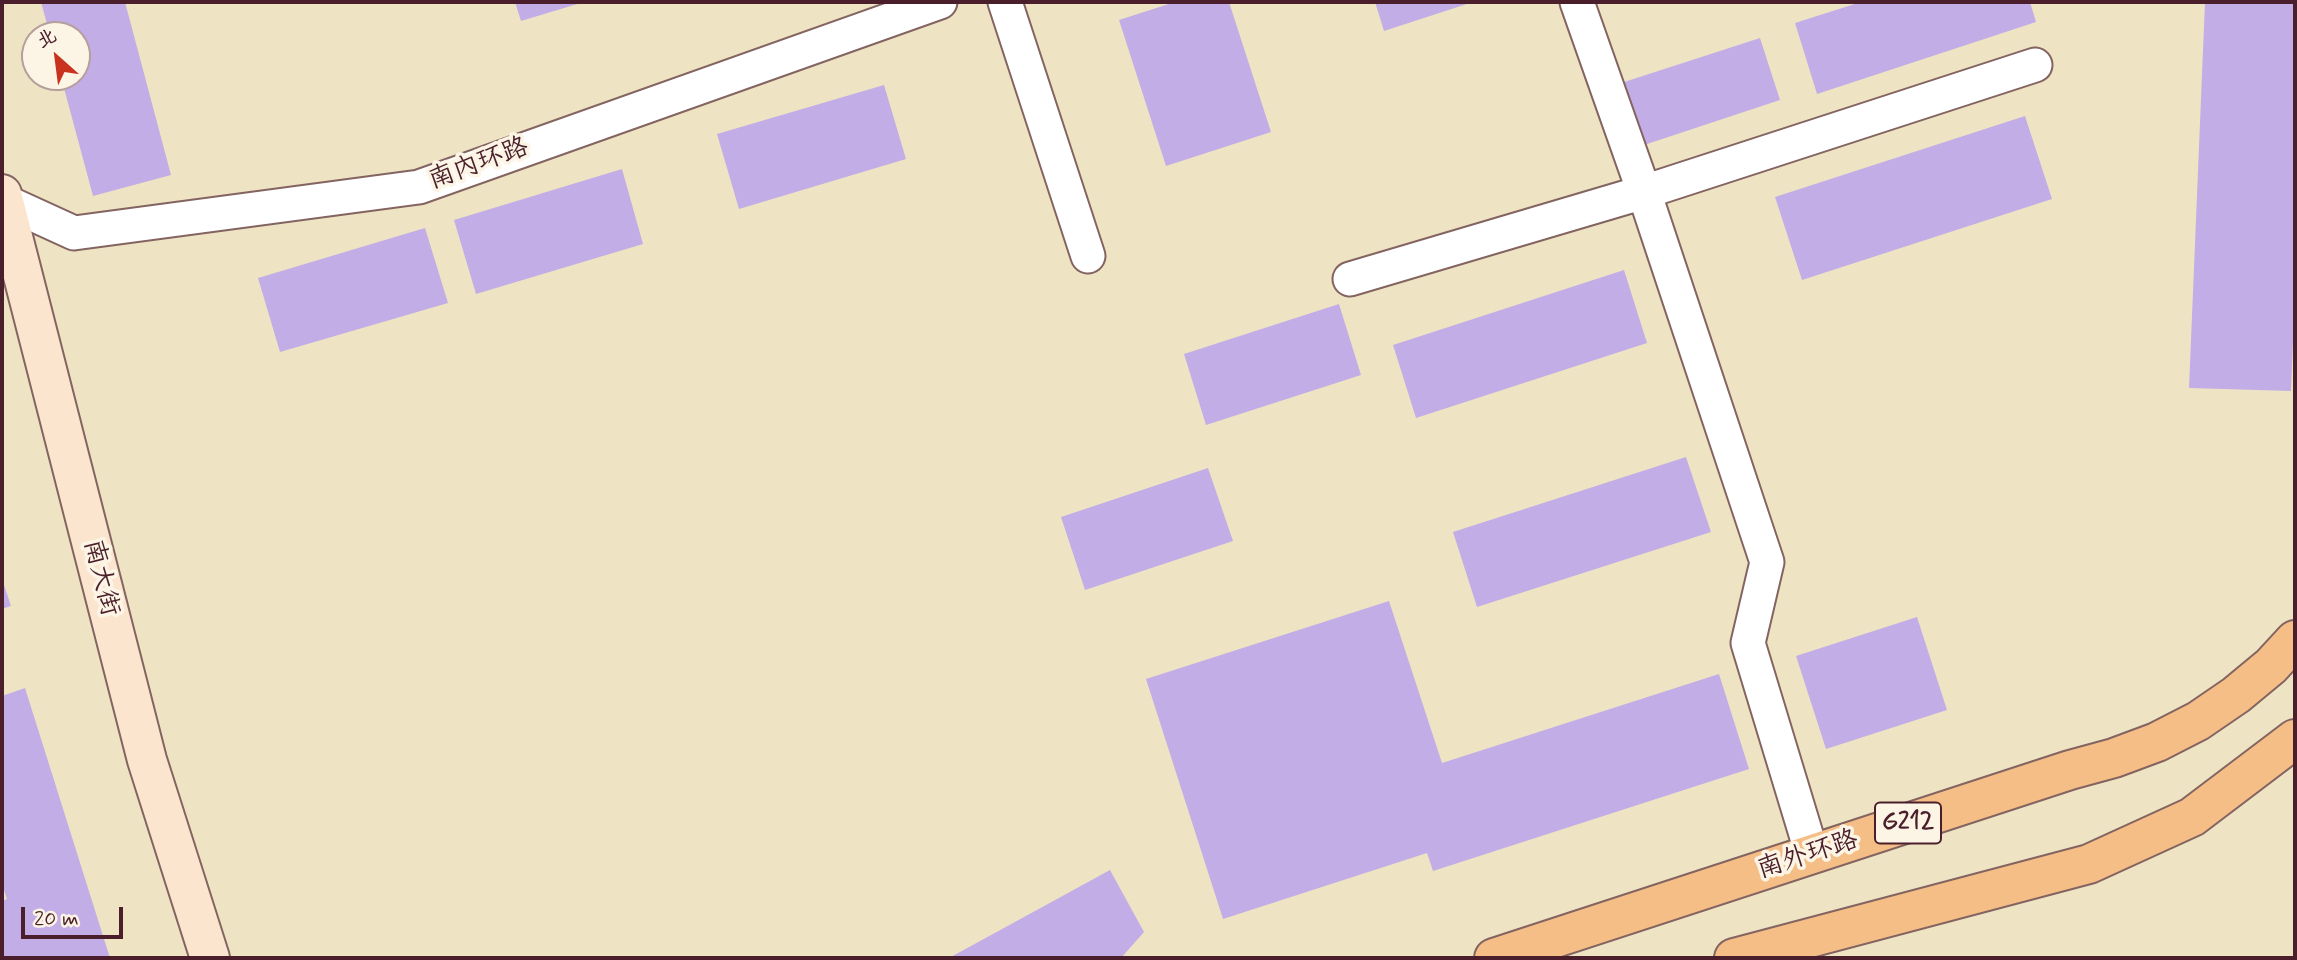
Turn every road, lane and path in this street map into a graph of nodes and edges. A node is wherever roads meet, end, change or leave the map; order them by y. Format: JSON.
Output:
{"nodes":[{"id":1,"x":940,"y":2,"type":"edge"},
{"id":2,"x":1005,"y":2,"type":"edge"},
{"id":3,"x":1577,"y":2,"type":"edge"},
{"id":4,"x":2035,"y":65,"type":"dead end"},
{"id":5,"x":1644,"y":192,"type":"junction"},
{"id":6,"x":3,"y":198,"type":"edge"},
{"id":7,"x":1088,"y":256,"type":"dead end"},
{"id":8,"x":1350,"y":279,"type":"dead end"},
{"id":9,"x":2295,"y":640,"type":"edge"},
{"id":10,"x":2295,"y":739,"type":"edge"},
{"id":11,"x":1812,"y":855,"type":"junction"},
{"id":12,"x":210,"y":958,"type":"edge"},
{"id":13,"x":1494,"y":958,"type":"edge"},
{"id":14,"x":1734,"y":958,"type":"edge"}],
"edges":[{"from":1,"to":6,"type":"street","name":"南内环路"},
{"from":2,"to":7,"type":"street"},
{"from":3,"to":5,"type":"street"},
{"from":4,"to":5,"type":"street"},
{"from":5,"to":8,"type":"street"},
{"from":5,"to":11,"type":"street"},
{"from":6,"to":12,"type":"main road","name":"南大街"},
{"from":9,"to":11,"type":"highway","name":"南外环路","number":"G212"},
{"from":10,"to":14,"type":"highway"},
{"from":11,"to":13,"type":"highway","name":"南外环路","number":"G212"}]}
